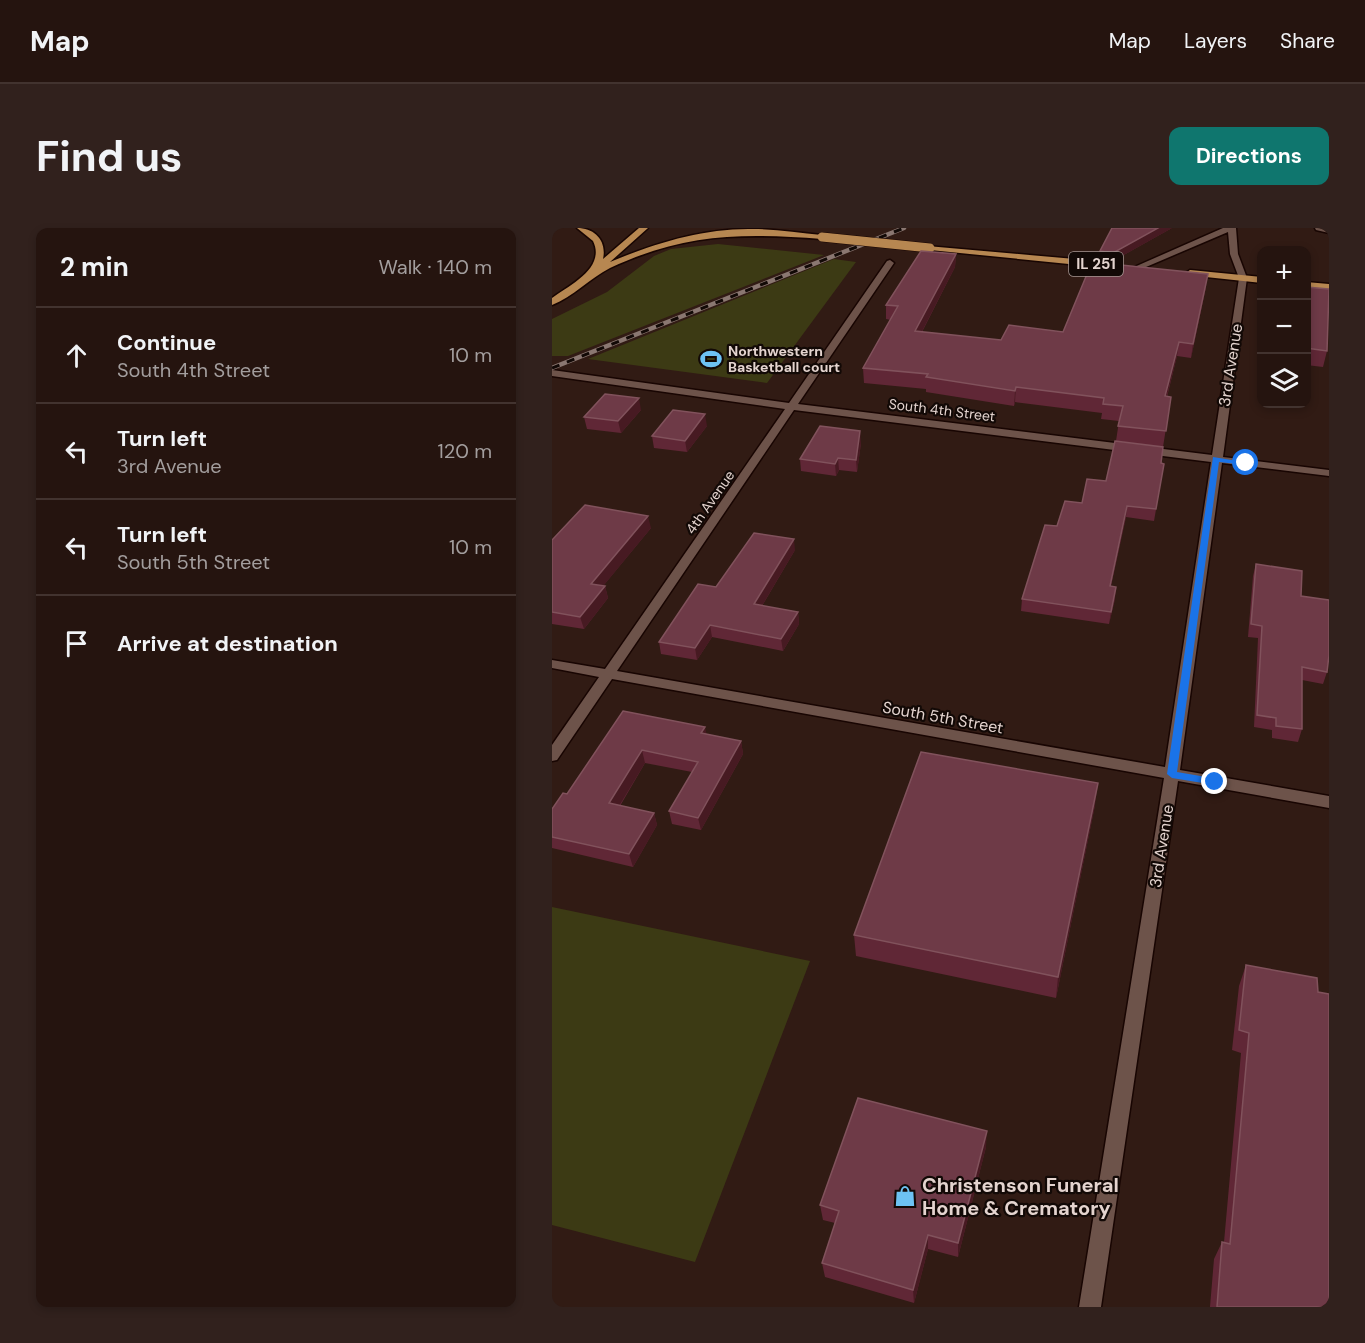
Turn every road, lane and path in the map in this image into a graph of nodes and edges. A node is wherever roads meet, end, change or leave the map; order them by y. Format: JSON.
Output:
{"nodes":[{"id":1,"x":581,"y":228,"type":"edge"},
{"id":2,"x":644,"y":228,"type":"edge"},
{"id":3,"x":710,"y":228,"type":"edge"},
{"id":4,"x":748,"y":228,"type":"edge"},
{"id":5,"x":1231,"y":228,"type":"edge"},
{"id":6,"x":1319,"y":228,"type":"edge"},
{"id":7,"x":1329,"y":231,"type":"edge"},
{"id":8,"x":760,"y":232,"type":"junction"},
{"id":9,"x":890,"y":263,"type":"dead end"},
{"id":10,"x":1136,"y":268,"type":"junction"},
{"id":11,"x":1160,"y":270,"type":"edge"},
{"id":12,"x":1184,"y":272,"type":"edge"},
{"id":13,"x":591,"y":274,"type":"junction"},
{"id":14,"x":1243,"y":278,"type":"junction"},
{"id":15,"x":1257,"y":279,"type":"edge"},
{"id":16,"x":1311,"y":285,"type":"edge"},
{"id":17,"x":1329,"y":287,"type":"edge"},
{"id":18,"x":553,"y":300,"type":"edge"},
{"id":19,"x":552,"y":373,"type":"edge"},
{"id":20,"x":794,"y":407,"type":"junction"},
{"id":21,"x":1215,"y":459,"type":"junction"},
{"id":22,"x":1329,"y":473,"type":"edge"},
{"id":23,"x":552,"y":664,"type":"edge"},
{"id":24,"x":610,"y":674,"type":"junction"},
{"id":25,"x":552,"y":756,"type":"edge"},
{"id":26,"x":1172,"y":774,"type":"junction"},
{"id":27,"x":1329,"y":802,"type":"edge"},
{"id":28,"x":1090,"y":1307,"type":"edge"}],
"edges":[{"from":1,"to":13,"type":"main road"},
{"from":2,"to":13,"type":"main road"},
{"from":3,"to":8,"type":"main road","number":"IL 251"},
{"from":4,"to":8,"type":"main road"},
{"from":5,"to":10,"type":"street"},
{"from":5,"to":14,"type":"street"},
{"from":6,"to":7,"type":"street"},
{"from":8,"to":10,"type":"main road","number":"IL 251","bridge":true},
{"from":8,"to":13,"type":"main road"},
{"from":9,"to":20,"type":"street","name":"4th Avenue"},
{"from":10,"to":11,"type":"main road","number":"IL 251"},
{"from":12,"to":14,"type":"main road"},
{"from":13,"to":18,"type":"main road"},
{"from":14,"to":15,"type":"main road"},
{"from":14,"to":21,"type":"street","name":"3rd Avenue"},
{"from":16,"to":17,"type":"main road"},
{"from":19,"to":20,"type":"street","name":"South 4th Street"},
{"from":20,"to":21,"type":"street","name":"South 4th Street"},
{"from":20,"to":24,"type":"street","name":"4th Avenue"},
{"from":21,"to":22,"type":"street","name":"South 4th Street"},
{"from":21,"to":26,"type":"street","name":"3rd Avenue"},
{"from":23,"to":24,"type":"street","name":"South 5th Street"},
{"from":24,"to":25,"type":"street","name":"4th Avenue"},
{"from":24,"to":26,"type":"street","name":"South 5th Street"},
{"from":26,"to":27,"type":"street","name":"South 5th Street"},
{"from":26,"to":28,"type":"street","name":"3rd Avenue"}]}
